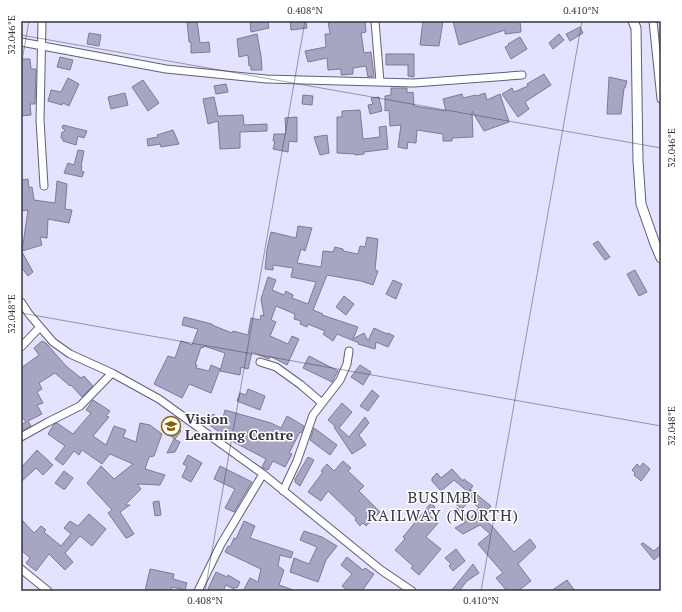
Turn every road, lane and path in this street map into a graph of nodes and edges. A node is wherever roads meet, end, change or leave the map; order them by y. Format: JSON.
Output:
{"nodes":[{"id":1,"x":42,"y":21,"type":"edge"},
{"id":2,"x":376,"y":21,"type":"edge"},
{"id":3,"x":633,"y":21,"type":"edge"},
{"id":4,"x":653,"y":21,"type":"edge"},
{"id":5,"x":21,"y":42,"type":"edge"},
{"id":6,"x":41,"y":45,"type":"junction"},
{"id":7,"x":522,"y":75,"type":"dead end"},
{"id":8,"x":380,"y":82,"type":"junction"},
{"id":9,"x":661,"y":99,"type":"edge"},
{"id":10,"x":44,"y":186,"type":"dead end"},
{"id":11,"x":661,"y":258,"type":"edge"},
{"id":12,"x":21,"y":302,"type":"edge"},
{"id":13,"x":40,"y":327,"type":"junction"},
{"id":14,"x":21,"y":347,"type":"edge"},
{"id":15,"x":349,"y":351,"type":"dead end"},
{"id":16,"x":260,"y":362,"type":"dead end"},
{"id":17,"x":112,"y":373,"type":"junction"},
{"id":18,"x":322,"y":403,"type":"junction"},
{"id":19,"x":21,"y":437,"type":"edge"},
{"id":20,"x":263,"y":474,"type":"junction"},
{"id":21,"x":283,"y":491,"type":"junction"},
{"id":22,"x":21,"y":569,"type":"edge"},
{"id":23,"x":48,"y":591,"type":"edge"},
{"id":24,"x":198,"y":591,"type":"edge"},
{"id":25,"x":412,"y":591,"type":"edge"}],
"edges":[{"from":1,"to":6,"type":"street"},
{"from":2,"to":8,"type":"street"},
{"from":3,"to":11,"type":"main road"},
{"from":4,"to":9,"type":"street"},
{"from":5,"to":6,"type":"street"},
{"from":6,"to":8,"type":"street"},
{"from":6,"to":10,"type":"street"},
{"from":7,"to":8,"type":"street"},
{"from":12,"to":13,"type":"street"},
{"from":13,"to":14,"type":"street"},
{"from":13,"to":17,"type":"street"},
{"from":15,"to":18,"type":"street"},
{"from":16,"to":18,"type":"street"},
{"from":17,"to":19,"type":"street"},
{"from":17,"to":20,"type":"street"},
{"from":18,"to":21,"type":"street"},
{"from":20,"to":21,"type":"street"},
{"from":20,"to":24,"type":"street"},
{"from":21,"to":25,"type":"street"},
{"from":22,"to":23,"type":"street"}]}
